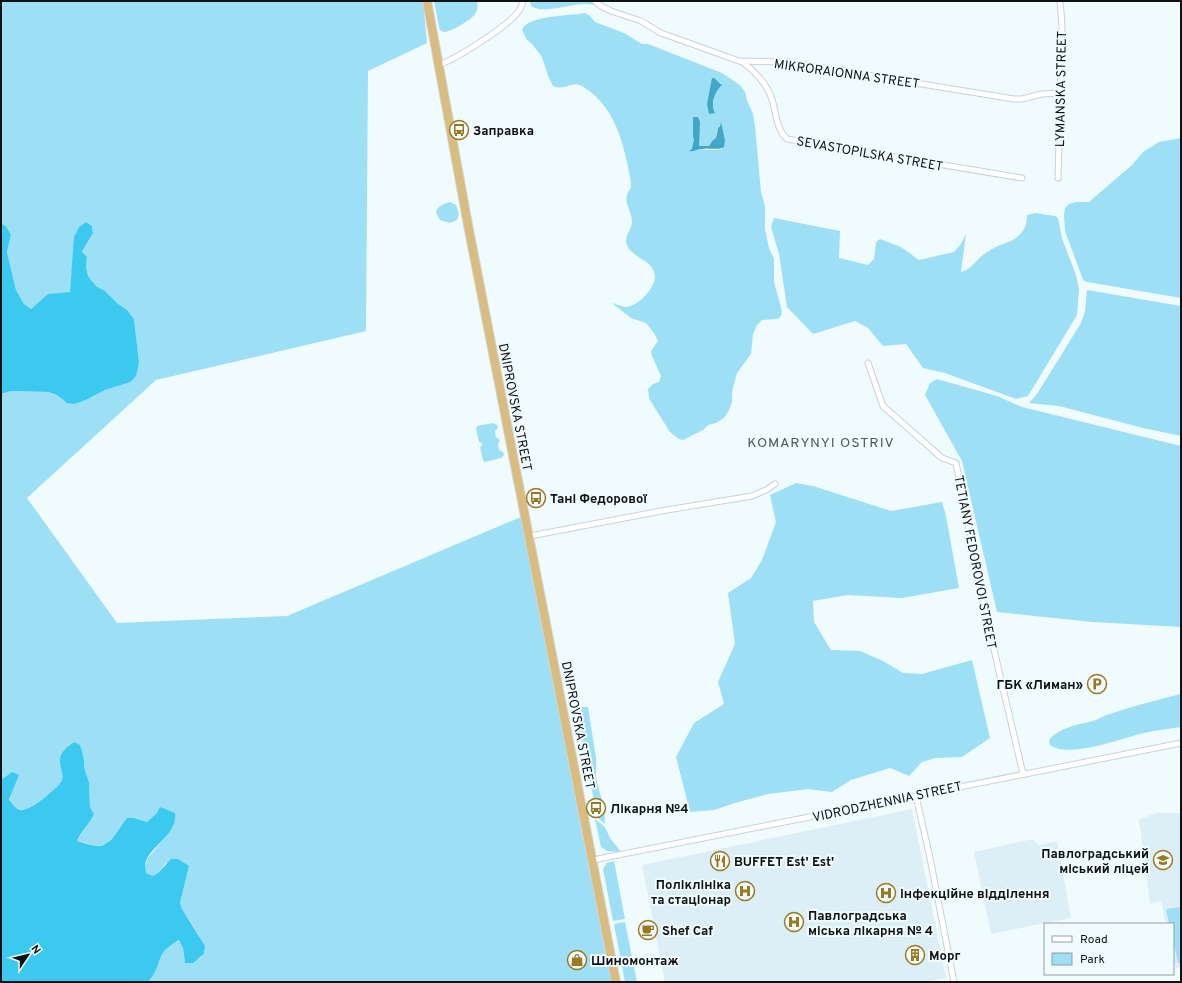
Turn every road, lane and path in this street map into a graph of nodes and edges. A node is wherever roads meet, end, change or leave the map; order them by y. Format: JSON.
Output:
{"nodes":[{"id":1,"x":427,"y":1,"type":"edge"},
{"id":2,"x":523,"y":1,"type":"edge"},
{"id":3,"x":595,"y":1,"type":"edge"},
{"id":4,"x":1060,"y":1,"type":"edge"},
{"id":5,"x":739,"y":61,"type":"junction"},
{"id":6,"x":438,"y":66,"type":"junction"},
{"id":7,"x":1061,"y":93,"type":"junction"},
{"id":8,"x":1022,"y":178,"type":"dead end"},
{"id":9,"x":1058,"y":178,"type":"dead end"},
{"id":10,"x":868,"y":363,"type":"dead end"},
{"id":11,"x":775,"y":484,"type":"dead end"},
{"id":12,"x":530,"y":536,"type":"junction"},
{"id":13,"x":1181,"y":743,"type":"edge"},
{"id":14,"x":1023,"y":774,"type":"junction"},
{"id":15,"x":916,"y":796,"type":"junction"},
{"id":16,"x":593,"y":860,"type":"junction"},
{"id":17,"x":616,"y":982,"type":"edge"},
{"id":18,"x":954,"y":982,"type":"edge"}],
"edges":[{"from":1,"to":6,"type":"highway","name":"DNIPROVSKA STREET"},
{"from":2,"to":6,"type":"street"},
{"from":3,"to":5,"type":"street","name":"MIKRORAIONNA STREET"},
{"from":4,"to":7,"type":"street","name":"LYMANSKA STREET"},
{"from":5,"to":7,"type":"street","name":"MIKRORAIONNA STREET"},
{"from":5,"to":8,"type":"street","name":"SEVASTOPILSKA STREET"},
{"from":6,"to":12,"type":"highway","name":"DNIPROVSKA STREET"},
{"from":7,"to":9,"type":"street","name":"LYMANSKA STREET"},
{"from":10,"to":14,"type":"street","name":"TETIANY FEDOROVOI STREET"},
{"from":11,"to":12,"type":"street"},
{"from":12,"to":16,"type":"highway","name":"DNIPROVSKA STREET"},
{"from":13,"to":14,"type":"street","name":"VIDRODZHENNIA STREET"},
{"from":14,"to":15,"type":"street","name":"VIDRODZHENNIA STREET"},
{"from":15,"to":16,"type":"street","name":"VIDRODZHENNIA STREET"},
{"from":15,"to":18,"type":"street"},
{"from":16,"to":17,"type":"highway","name":"DNIPROVSKA STREET"}]}
